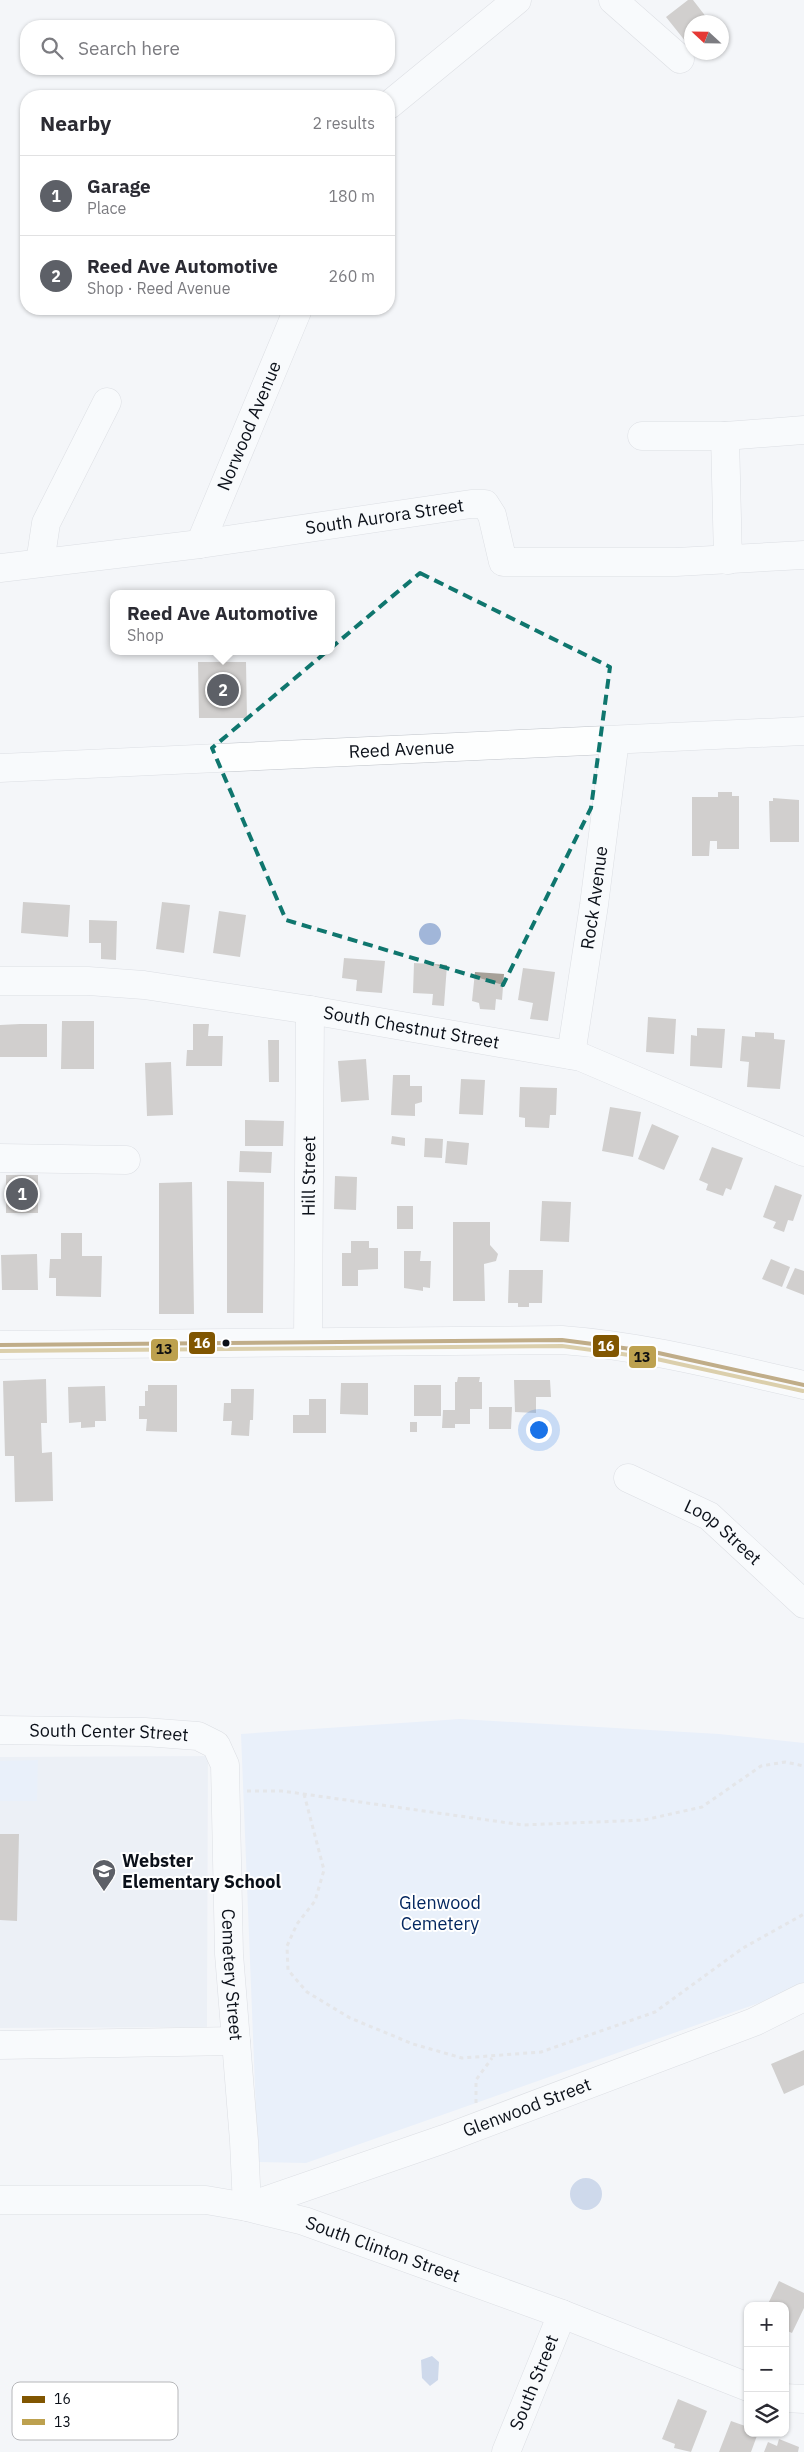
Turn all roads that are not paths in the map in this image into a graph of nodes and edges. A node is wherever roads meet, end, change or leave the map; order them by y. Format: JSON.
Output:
{"nodes":[{"id":1,"x":517,"y":0,"type":"edge"},
{"id":2,"x":613,"y":0,"type":"edge"},
{"id":3,"x":680,"y":59,"type":"dead end"},
{"id":4,"x":395,"y":101,"type":"edge"},
{"id":5,"x":295,"y":315,"type":"edge"},
{"id":6,"x":107,"y":402,"type":"dead end"},
{"id":7,"x":804,"y":430,"type":"edge"},
{"id":8,"x":642,"y":436,"type":"dead end"},
{"id":9,"x":725,"y":436,"type":"junction"},
{"id":10,"x":200,"y":544,"type":"junction"},
{"id":11,"x":804,"y":555,"type":"edge"},
{"id":12,"x":728,"y":560,"type":"junction"},
{"id":13,"x":40,"y":563,"type":"junction"},
{"id":14,"x":0,"y":568,"type":"edge"},
{"id":15,"x":804,"y":731,"type":"edge"},
{"id":16,"x":615,"y":740,"type":"junction"},
{"id":17,"x":0,"y":768,"type":"edge"},
{"id":18,"x":0,"y":981,"type":"edge"},
{"id":19,"x":310,"y":1010,"type":"junction"},
{"id":20,"x":571,"y":1055,"type":"junction"},
{"id":21,"x":804,"y":1152,"type":"edge"},
{"id":22,"x":0,"y":1158,"type":"edge"},
{"id":23,"x":126,"y":1160,"type":"dead end"},
{"id":24,"x":308,"y":1342,"type":"junction"},
{"id":25,"x":0,"y":1345,"type":"edge"},
{"id":26,"x":804,"y":1385,"type":"edge"},
{"id":27,"x":628,"y":1478,"type":"dead end"},
{"id":28,"x":804,"y":1604,"type":"edge"},
{"id":29,"x":0,"y":1730,"type":"edge"},
{"id":30,"x":216,"y":1745,"type":"joint"},
{"id":31,"x":804,"y":1997,"type":"edge"},
{"id":32,"x":236,"y":2041,"type":"junction"},
{"id":33,"x":0,"y":2045,"type":"edge"},
{"id":34,"x":0,"y":2200,"type":"edge"},
{"id":35,"x":247,"y":2207,"type":"junction"},
{"id":36,"x":562,"y":2314,"type":"junction"},
{"id":37,"x":744,"y":2385,"type":"edge"},
{"id":38,"x":789,"y":2398,"type":"edge"},
{"id":39,"x":804,"y":2399,"type":"edge"},
{"id":40,"x":506,"y":2452,"type":"edge"}],
"edges":[{"from":1,"to":4,"type":"street"},
{"from":2,"to":3,"type":"street"},
{"from":5,"to":10,"type":"street","name":"Norwood Avenue"},
{"from":6,"to":13,"type":"street"},
{"from":7,"to":9,"type":"street"},
{"from":8,"to":9,"type":"street"},
{"from":9,"to":12,"type":"street"},
{"from":10,"to":12,"type":"street","name":"South Aurora Street"},
{"from":10,"to":13,"type":"street","name":"South Aurora Street"},
{"from":11,"to":12,"type":"street","name":"South Aurora Street"},
{"from":13,"to":14,"type":"street","name":"South Aurora Street"},
{"from":15,"to":16,"type":"street","name":"Reed Avenue"},
{"from":16,"to":17,"type":"street","name":"Reed Avenue"},
{"from":16,"to":20,"type":"street","name":"Rock Avenue"},
{"from":18,"to":19,"type":"street","name":"South Chestnut Street"},
{"from":19,"to":20,"type":"street","name":"South Chestnut Street"},
{"from":19,"to":24,"type":"street","name":"Hill Street"},
{"from":20,"to":21,"type":"street","name":"South Chestnut Street"},
{"from":22,"to":23,"type":"street"},
{"from":24,"to":25,"type":"street"},
{"from":24,"to":26,"type":"street"},
{"from":27,"to":28,"type":"street","name":"Loop Street"},
{"from":29,"to":30,"type":"street","name":"South Center Street"},
{"from":30,"to":32,"type":"street","name":"Cemetery Street"},
{"from":31,"to":35,"type":"street","name":"Glenwood Street"},
{"from":32,"to":33,"type":"street"},
{"from":32,"to":35,"type":"street","name":"Cemetery Street"},
{"from":34,"to":35,"type":"street","name":"South Clinton Street"},
{"from":35,"to":36,"type":"street","name":"South Clinton Street"},
{"from":36,"to":37,"type":"street","name":"South Clinton Street"},
{"from":36,"to":40,"type":"street","name":"South Street"},
{"from":38,"to":39,"type":"street"}]}
